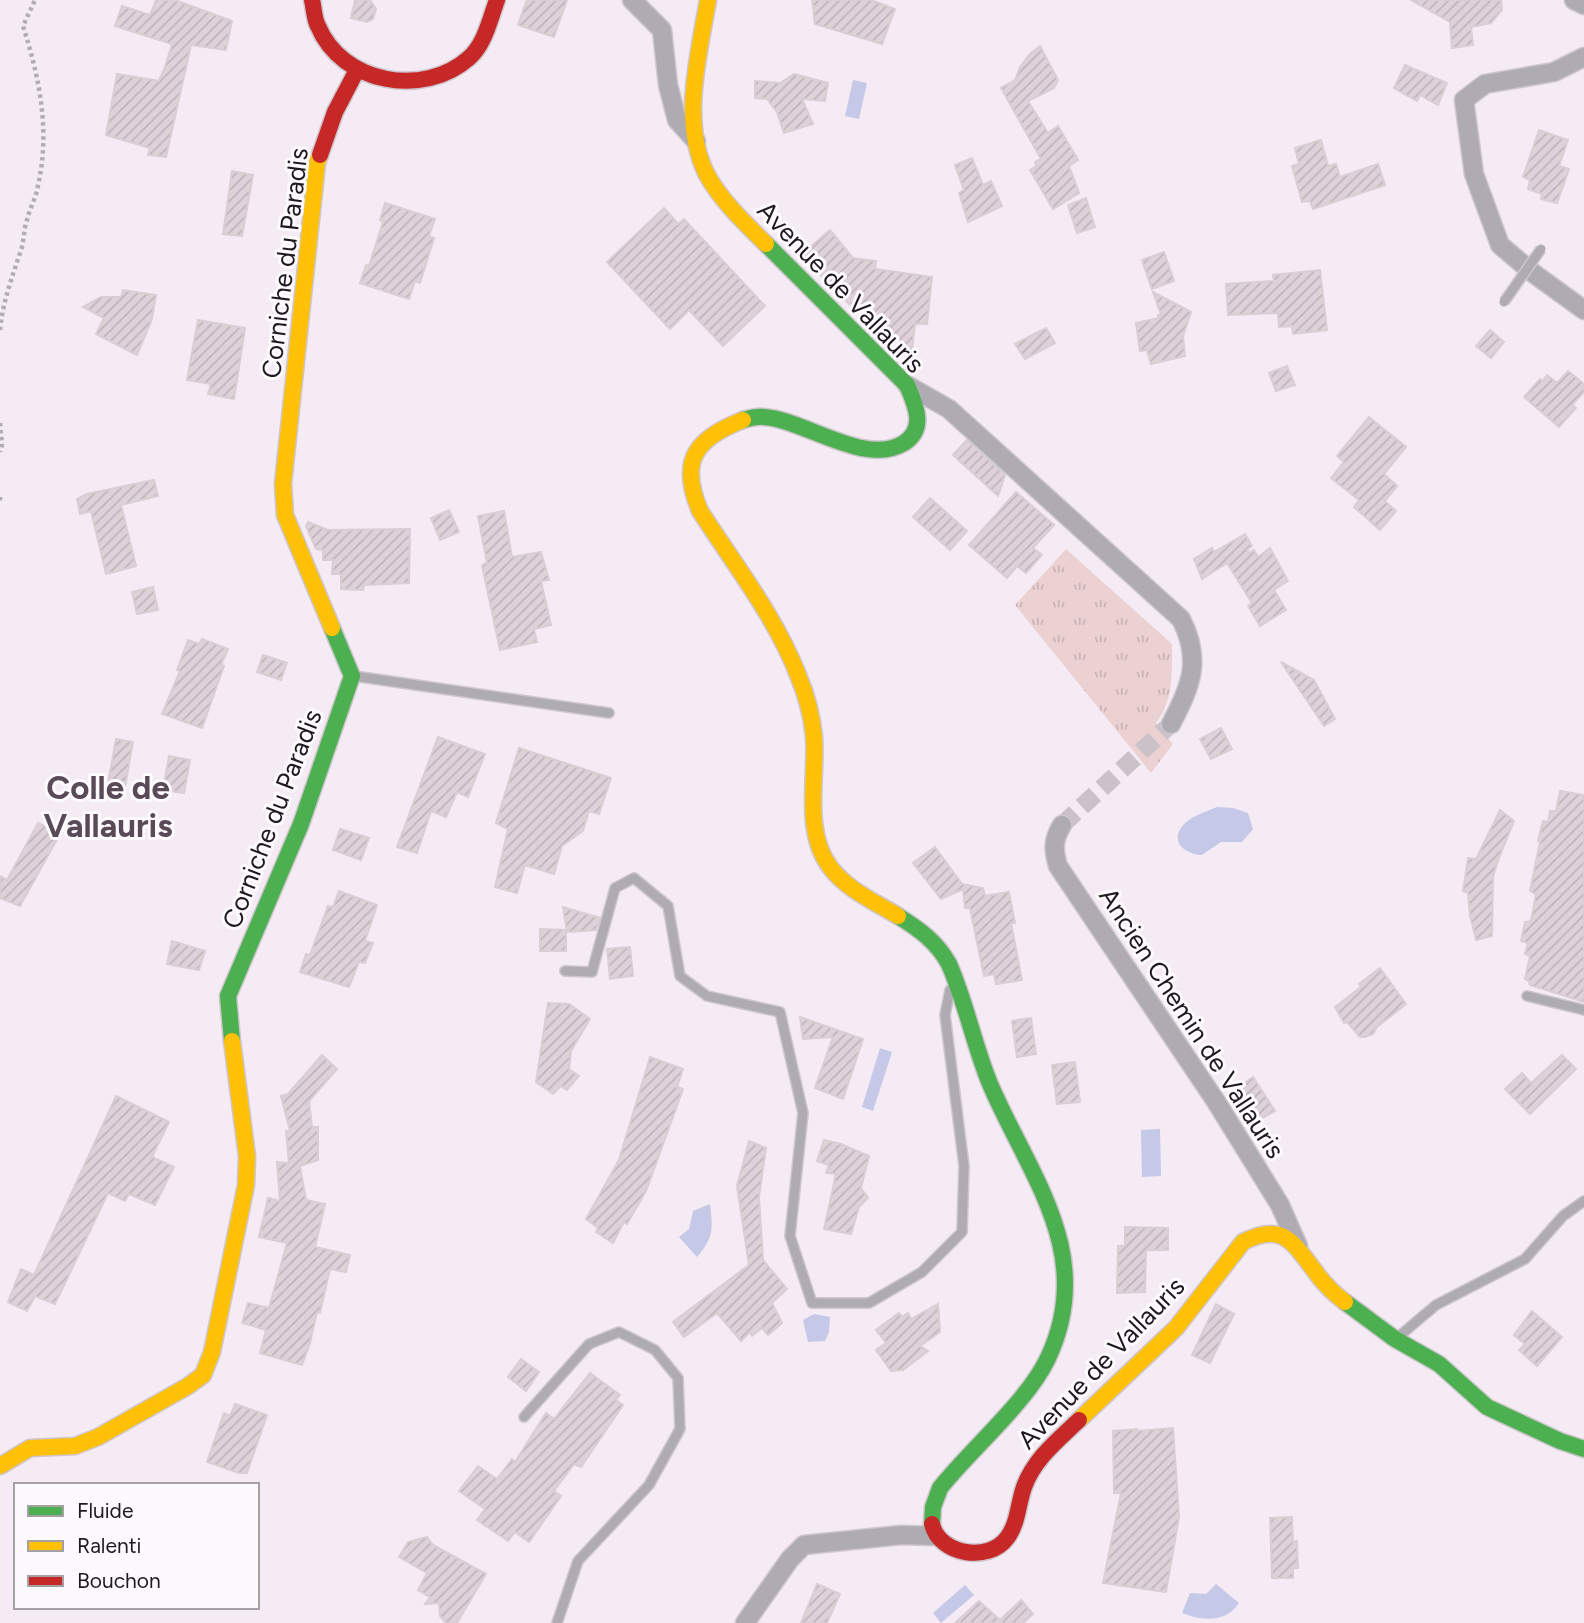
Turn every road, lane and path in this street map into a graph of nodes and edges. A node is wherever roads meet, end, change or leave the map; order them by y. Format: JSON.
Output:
{"nodes":[{"id":1,"x":35,"y":0,"type":"edge"},
{"id":2,"x":312,"y":0,"type":"edge"},
{"id":3,"x":497,"y":0,"type":"edge"},
{"id":4,"x":632,"y":0,"type":"edge"},
{"id":5,"x":708,"y":0,"type":"edge"},
{"id":6,"x":1574,"y":0,"type":"edge"},
{"id":7,"x":1584,"y":5,"type":"edge"},
{"id":8,"x":1584,"y":57,"type":"edge"},
{"id":9,"x":357,"y":70,"type":"junction"},
{"id":10,"x":696,"y":141,"type":"junction"},
{"id":11,"x":1541,"y":249,"type":"dead end"},
{"id":12,"x":1504,"y":302,"type":"dead end"},
{"id":13,"x":1584,"y":310,"type":"edge"},
{"id":14,"x":0,"y":330,"type":"edge"},
{"id":15,"x":907,"y":385,"type":"junction"},
{"id":16,"x":0,"y":423,"type":"edge"},
{"id":17,"x":0,"y":452,"type":"edge"},
{"id":18,"x":352,"y":676,"type":"junction"},
{"id":19,"x":609,"y":713,"type":"dead end"},
{"id":20,"x":1171,"y":724,"type":"tunnel mouth"},
{"id":21,"x":1062,"y":825,"type":"tunnel mouth"},
{"id":22,"x":565,"y":971,"type":"dead end"},
{"id":23,"x":953,"y":974,"type":"junction"},
{"id":24,"x":1527,"y":996,"type":"dead end"},
{"id":25,"x":1584,"y":1010,"type":"edge"},
{"id":26,"x":1584,"y":1201,"type":"edge"},
{"id":27,"x":1300,"y":1250,"type":"junction"},
{"id":28,"x":1395,"y":1339,"type":"junction"},
{"id":29,"x":524,"y":1417,"type":"dead end"},
{"id":30,"x":1584,"y":1449,"type":"edge"},
{"id":31,"x":0,"y":1466,"type":"edge"},
{"id":32,"x":936,"y":1536,"type":"junction"},
{"id":33,"x":558,"y":1623,"type":"edge"},
{"id":34,"x":745,"y":1623,"type":"edge"}],
"edges":[{"from":1,"to":14,"type":"path"},
{"from":2,"to":9,"type":"main road"},
{"from":3,"to":9,"type":"main road"},
{"from":4,"to":10,"type":"street"},
{"from":5,"to":10,"type":"main road","name":"Avenue de Vallauris"},
{"from":6,"to":7,"type":"street"},
{"from":8,"to":13,"type":"street"},
{"from":9,"to":18,"type":"main road","name":"Corniche du Paradis"},
{"from":10,"to":15,"type":"main road","name":"Avenue de Vallauris"},
{"from":11,"to":12,"type":"lane","bridge":true},
{"from":15,"to":20,"type":"street"},
{"from":15,"to":23,"type":"main road","name":"Avenue de Vallauris"},
{"from":16,"to":17,"type":"path"},
{"from":18,"to":19,"type":"lane"},
{"from":18,"to":31,"type":"main road","name":"Corniche du Paradis"},
{"from":21,"to":27,"type":"street","name":"Ancien Chemin de Vallauris"},
{"from":22,"to":23,"type":"lane"},
{"from":23,"to":32,"type":"main road","name":"Avenue de Vallauris"},
{"from":24,"to":25,"type":"lane"},
{"from":26,"to":28,"type":"lane"},
{"from":27,"to":28,"type":"main road","name":"Avenue de Vallauris"},
{"from":27,"to":32,"type":"main road","name":"Avenue de Vallauris"},
{"from":28,"to":30,"type":"main road","name":"Avenue de Vallauris"},
{"from":29,"to":33,"type":"lane"},
{"from":32,"to":34,"type":"street"}]}
